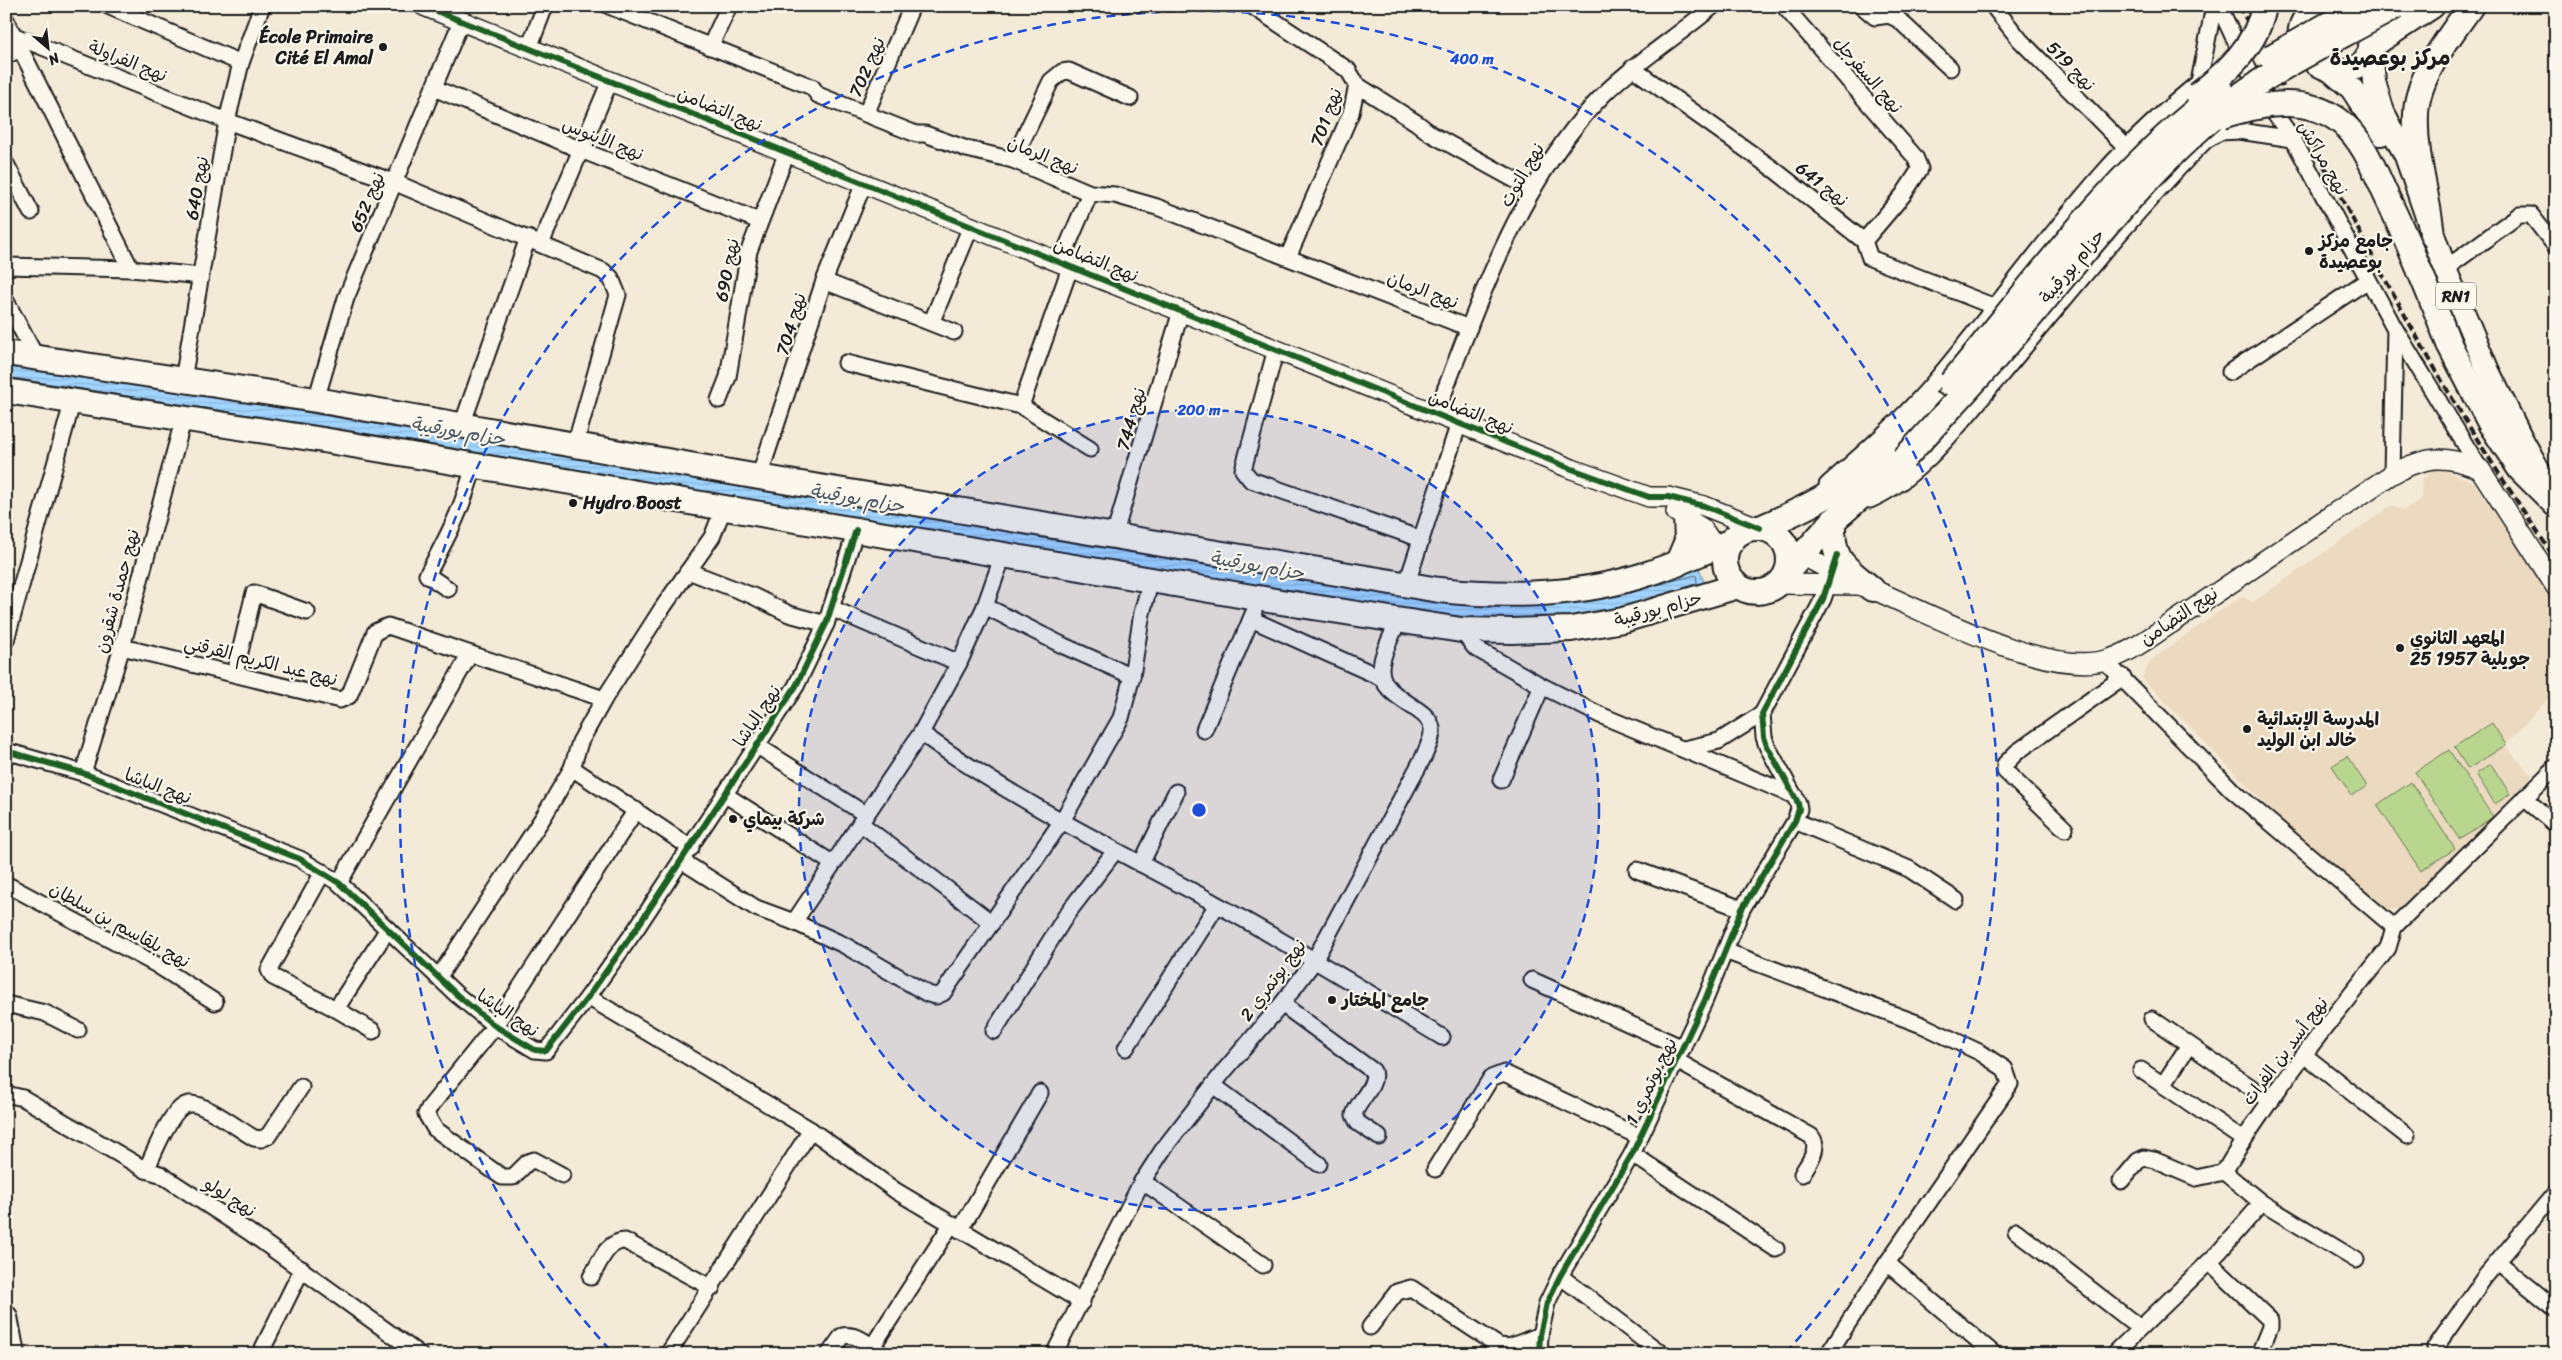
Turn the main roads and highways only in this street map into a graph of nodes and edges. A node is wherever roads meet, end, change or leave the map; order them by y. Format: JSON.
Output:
{"nodes":[{"id":1,"x":2264,"y":6,"type":"edge"},
{"id":2,"x":2296,"y":6,"type":"edge"},
{"id":3,"x":2316,"y":6,"type":"edge"},
{"id":4,"x":2360,"y":6,"type":"edge"},
{"id":5,"x":2396,"y":6,"type":"edge"},
{"id":6,"x":2432,"y":6,"type":"edge"},
{"id":7,"x":2471,"y":6,"type":"edge"},
{"id":8,"x":2300,"y":33,"type":"junction"},
{"id":9,"x":2371,"y":46,"type":"junction"},
{"id":10,"x":2331,"y":71,"type":"junction"},
{"id":11,"x":2214,"y":126,"type":"junction"},
{"id":12,"x":2152,"y":147,"type":"junction"},
{"id":13,"x":2414,"y":184,"type":"junction"},
{"id":14,"x":2432,"y":235,"type":"junction"},
{"id":15,"x":6,"y":353,"type":"edge"},
{"id":16,"x":6,"y":390,"type":"edge"},
{"id":17,"x":2556,"y":500,"type":"edge"},
{"id":18,"x":2556,"y":505,"type":"edge"},
{"id":19,"x":1841,"y":514,"type":"junction"},
{"id":20,"x":1686,"y":517,"type":"road end"},
{"id":21,"x":1760,"y":528,"type":"junction"},
{"id":22,"x":1724,"y":550,"type":"junction"},
{"id":23,"x":1677,"y":564,"type":"junction"},
{"id":24,"x":1789,"y":564,"type":"junction"},
{"id":25,"x":1738,"y":586,"type":"junction"},
{"id":26,"x":1865,"y":587,"type":"road end"},
{"id":27,"x":6,"y":1317,"type":"edge"},
{"id":28,"x":13,"y":1354,"type":"edge"}],
"edges":[{"from":1,"to":12,"type":"highway","bridge":true},
{"from":2,"to":8,"type":"main road","number":"RN1"},
{"from":3,"to":8,"type":"main road"},
{"from":4,"to":9,"type":"main road","number":"RN1"},
{"from":4,"to":12,"type":"highway","name":"حزام بورقيبة","bridge":true},
{"from":5,"to":11,"type":"highway","name":"حزام بورقيبة","bridge":true},
{"from":6,"to":9,"type":"highway"},
{"from":7,"to":14,"type":"highway"},
{"from":8,"to":10,"type":"main road","number":"RN1"},
{"from":9,"to":10,"type":"main road"},
{"from":9,"to":13,"type":"main road","number":"RN1"},
{"from":10,"to":13,"type":"main road","number":"RN1"},
{"from":11,"to":18,"type":"highway","bridge":true},
{"from":11,"to":19,"type":"highway","name":"حزام بورقيبة","bridge":true},
{"from":12,"to":21,"type":"highway","name":"حزام بورقيبة","bridge":true},
{"from":13,"to":14,"type":"main road","number":"RN1"},
{"from":14,"to":17,"type":"main road","number":"RN1"},
{"from":15,"to":23,"type":"highway","name":"حزام بورقيبة"},
{"from":16,"to":25,"type":"highway","name":"حزام بورقيبة"},
{"from":19,"to":24,"type":"highway","name":"حزام بورقيبة"},
{"from":19,"to":26,"type":"highway"},
{"from":20,"to":23,"type":"highway"},
{"from":21,"to":22,"type":"highway"},
{"from":21,"to":24,"type":"highway"},
{"from":22,"to":23,"type":"highway","name":"حزام بورقيبة"},
{"from":22,"to":25,"type":"highway"},
{"from":24,"to":25,"type":"highway"},
{"from":27,"to":28,"type":"main road"}]}
